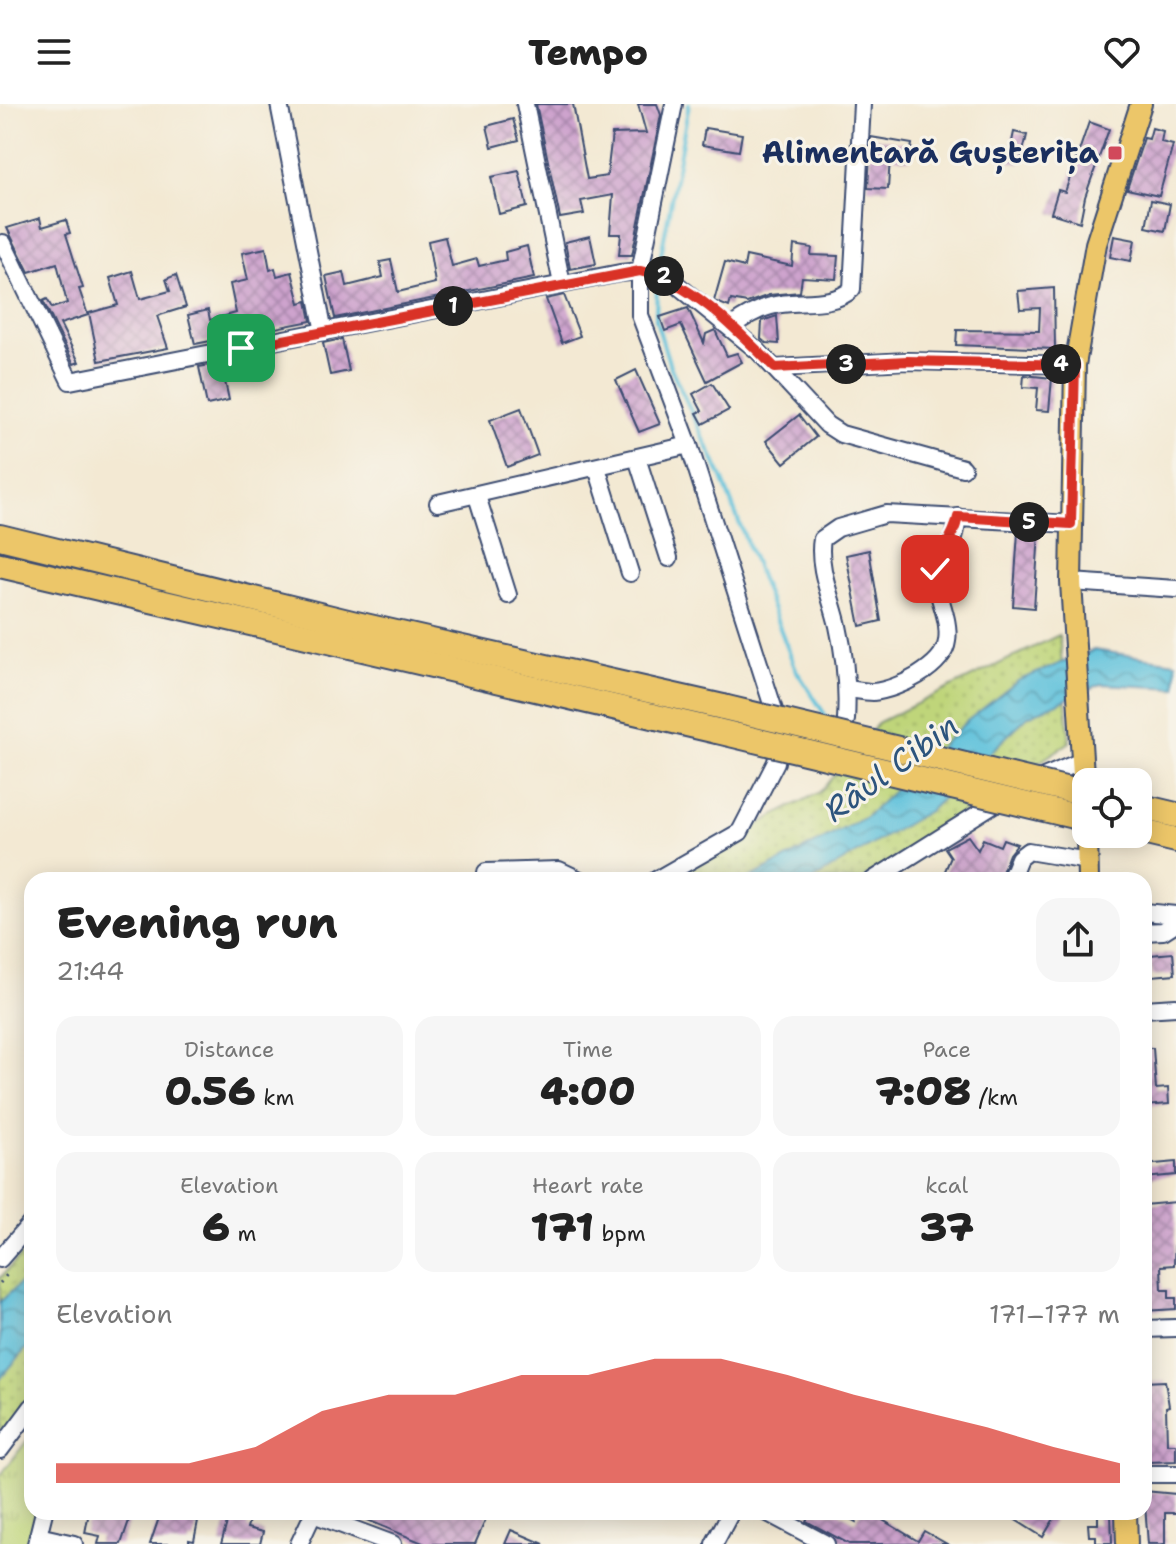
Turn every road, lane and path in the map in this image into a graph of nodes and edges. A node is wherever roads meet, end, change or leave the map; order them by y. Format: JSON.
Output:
{"nodes":[{"id":1,"x":279,"y":104,"type":"edge"},
{"id":2,"x":525,"y":104,"type":"edge"},
{"id":3,"x":674,"y":104,"type":"edge"},
{"id":4,"x":862,"y":104,"type":"edge"},
{"id":5,"x":1141,"y":104,"type":"edge"},
{"id":6,"x":3,"y":243,"type":"dead end"},
{"id":7,"x":644,"y":272,"type":"junction"},
{"id":8,"x":562,"y":284,"type":"junction"},
{"id":9,"x":731,"y":327,"type":"junction"},
{"id":10,"x":324,"y":332,"type":"junction"},
{"id":11,"x":1075,"y":365,"type":"junction"},
{"id":12,"x":775,"y":368,"type":"junction"},
{"id":13,"x":689,"y":445,"type":"junction"},
{"id":14,"x":637,"y":458,"type":"junction"},
{"id":15,"x":597,"y":468,"type":"junction"},
{"id":16,"x":963,"y":468,"type":"dead end"},
{"id":17,"x":477,"y":496,"type":"junction"},
{"id":18,"x":438,"y":503,"type":"dead end"},
{"id":19,"x":958,"y":517,"type":"junction"},
{"id":20,"x":1071,"y":524,"type":"junction"},
{"id":21,"x":0,"y":537,"type":"edge"},
{"id":22,"x":669,"y":558,"type":"dead end"},
{"id":23,"x":0,"y":565,"type":"edge"},
{"id":24,"x":630,"y":573,"type":"dead end"},
{"id":25,"x":1071,"y":582,"type":"junction"},
{"id":26,"x":1174,"y":584,"type":"edge"},
{"id":27,"x":508,"y":595,"type":"dead end"},
{"id":28,"x":848,"y":689,"type":"junction"},
{"id":29,"x":846,"y":720,"type":"dead end"},
{"id":30,"x":1082,"y":752,"type":"junction"},
{"id":31,"x":1083,"y":768,"type":"edge"},
{"id":32,"x":1072,"y":791,"type":"edge"},
{"id":33,"x":1152,"y":809,"type":"edge"},
{"id":34,"x":1175,"y":815,"type":"edge"},
{"id":35,"x":1072,"y":819,"type":"edge"},
{"id":36,"x":1152,"y":835,"type":"edge"},
{"id":37,"x":1173,"y":840,"type":"edge"},
{"id":38,"x":1087,"y":848,"type":"edge"},
{"id":39,"x":1088,"y":871,"type":"edge"},
{"id":40,"x":486,"y":872,"type":"dead end"},
{"id":41,"x":563,"y":872,"type":"edge"},
{"id":42,"x":670,"y":872,"type":"edge"},
{"id":43,"x":885,"y":872,"type":"edge"},
{"id":44,"x":1013,"y":872,"type":"edge"},
{"id":45,"x":1152,"y":913,"type":"edge"},
{"id":46,"x":1175,"y":915,"type":"edge"},
{"id":47,"x":1152,"y":931,"type":"edge"},
{"id":48,"x":1176,"y":1007,"type":"edge"},
{"id":49,"x":1152,"y":1008,"type":"edge"},
{"id":50,"x":24,"y":1231,"type":"edge"},
{"id":51,"x":0,"y":1259,"type":"edge"},
{"id":52,"x":1176,"y":1328,"type":"edge"},
{"id":53,"x":1152,"y":1329,"type":"edge"},
{"id":54,"x":24,"y":1418,"type":"edge"},
{"id":55,"x":0,"y":1450,"type":"edge"},
{"id":56,"x":1152,"y":1474,"type":"edge"},
{"id":57,"x":1176,"y":1474,"type":"edge"},
{"id":58,"x":42,"y":1520,"type":"edge"},
{"id":59,"x":311,"y":1520,"type":"edge"},
{"id":60,"x":332,"y":1520,"type":"edge"},
{"id":61,"x":727,"y":1520,"type":"edge"},
{"id":62,"x":781,"y":1520,"type":"edge"},
{"id":63,"x":1126,"y":1520,"type":"edge"},
{"id":64,"x":37,"y":1540,"type":"edge"},
{"id":65,"x":74,"y":1544,"type":"edge"},
{"id":66,"x":299,"y":1544,"type":"edge"},
{"id":67,"x":393,"y":1544,"type":"edge"},
{"id":68,"x":714,"y":1544,"type":"edge"},
{"id":69,"x":826,"y":1544,"type":"edge"},
{"id":70,"x":1127,"y":1544,"type":"edge"}],
"edges":[{"from":1,"to":10,"type":"street"},
{"from":2,"to":8,"type":"street"},
{"from":3,"to":7,"type":"street"},
{"from":4,"to":9,"type":"street"},
{"from":5,"to":11,"type":"main road"},
{"from":6,"to":10,"type":"street"},
{"from":7,"to":8,"type":"street"},
{"from":7,"to":9,"type":"street"},
{"from":7,"to":13,"type":"street"},
{"from":8,"to":10,"type":"street"},
{"from":9,"to":12,"type":"street"},
{"from":11,"to":12,"type":"street"},
{"from":11,"to":20,"type":"main road"},
{"from":12,"to":16,"type":"street"},
{"from":13,"to":14,"type":"street"},
{"from":13,"to":42,"type":"street"},
{"from":14,"to":15,"type":"street"},
{"from":14,"to":22,"type":"street"},
{"from":15,"to":17,"type":"street"},
{"from":15,"to":24,"type":"street"},
{"from":17,"to":18,"type":"street"},
{"from":17,"to":27,"type":"street"},
{"from":19,"to":20,"type":"street"},
{"from":19,"to":28,"type":"street"},
{"from":19,"to":28,"type":"street"},
{"from":20,"to":25,"type":"main road"},
{"from":21,"to":32,"type":"highway","bridge":true},
{"from":23,"to":35,"type":"highway","bridge":true},
{"from":25,"to":26,"type":"street"},
{"from":25,"to":30,"type":"main road"},
{"from":28,"to":29,"type":"street"},
{"from":30,"to":31,"type":"main road"},
{"from":30,"to":43,"type":"street"},
{"from":33,"to":34,"type":"highway"},
{"from":36,"to":37,"type":"highway"},
{"from":38,"to":39,"type":"main road"},
{"from":39,"to":44,"type":"street"},
{"from":40,"to":41,"type":"street"},
{"from":45,"to":46,"type":"street"},
{"from":46,"to":47,"type":"street"},
{"from":48,"to":49,"type":"street"},
{"from":50,"to":51,"type":"street"},
{"from":52,"to":53,"type":"street"},
{"from":54,"to":55,"type":"street"},
{"from":56,"to":57,"type":"street"},
{"from":58,"to":64,"type":"street"},
{"from":59,"to":66,"type":"street"},
{"from":60,"to":67,"type":"street"},
{"from":61,"to":68,"type":"street"},
{"from":62,"to":69,"type":"street"},
{"from":63,"to":70,"type":"main road"},
{"from":64,"to":65,"type":"street"}]}
